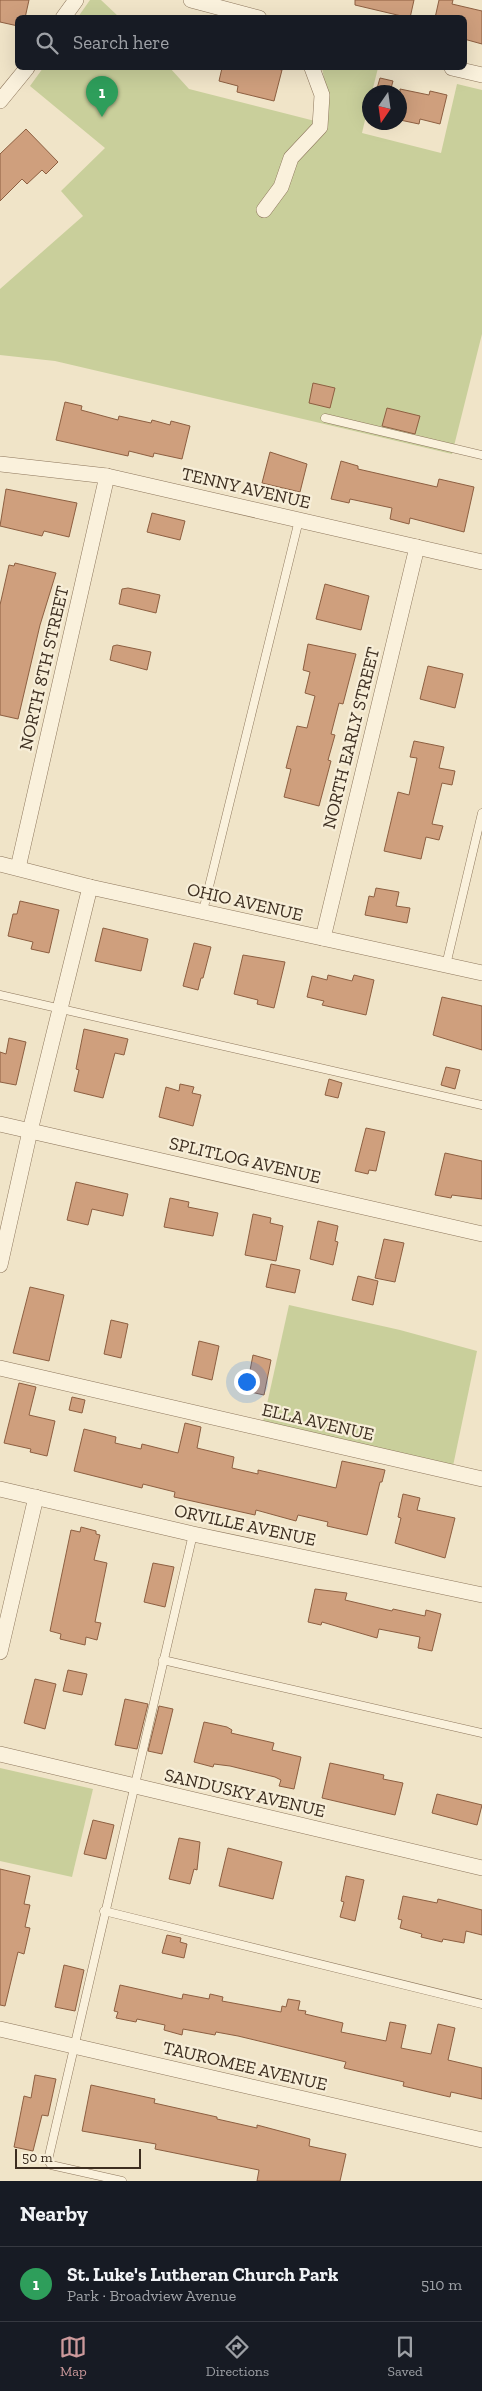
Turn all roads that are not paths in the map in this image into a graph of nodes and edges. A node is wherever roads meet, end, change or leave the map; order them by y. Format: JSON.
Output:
{"nodes":[{"id":1,"x":76,"y":0,"type":"edge"},
{"id":2,"x":191,"y":0,"type":"edge"},
{"id":3,"x":65,"y":15,"type":"edge"},
{"id":4,"x":248,"y":15,"type":"edge"},
{"id":5,"x":25,"y":70,"type":"edge"},
{"id":6,"x":313,"y":70,"type":"edge"},
{"id":7,"x":461,"y":70,"type":"edge"},
{"id":8,"x":482,"y":75,"type":"edge"},
{"id":9,"x":0,"y":101,"type":"edge"},
{"id":10,"x":264,"y":210,"type":"dead end"},
{"id":11,"x":325,"y":418,"type":"dead end"},
{"id":12,"x":482,"y":455,"type":"edge"},
{"id":13,"x":0,"y":464,"type":"edge"},
{"id":14,"x":107,"y":476,"type":"junction"},
{"id":15,"x":298,"y":520,"type":"junction"},
{"id":16,"x":417,"y":547,"type":"junction"},
{"id":17,"x":482,"y":562,"type":"edge"},
{"id":18,"x":482,"y":813,"type":"edge"},
{"id":19,"x":0,"y":864,"type":"edge"},
{"id":20,"x":18,"y":868,"type":"junction"},
{"id":21,"x":90,"y":887,"type":"junction"},
{"id":22,"x":203,"y":911,"type":"junction"},
{"id":23,"x":323,"y":938,"type":"junction"},
{"id":24,"x":446,"y":965,"type":"junction"},
{"id":25,"x":482,"y":973,"type":"edge"},
{"id":26,"x":0,"y":995,"type":"edge"},
{"id":27,"x":62,"y":1009,"type":"junction"},
{"id":28,"x":482,"y":1105,"type":"edge"},
{"id":29,"x":0,"y":1124,"type":"edge"},
{"id":30,"x":30,"y":1131,"type":"junction"},
{"id":31,"x":482,"y":1234,"type":"edge"},
{"id":32,"x":0,"y":1265,"type":"edge"},
{"id":33,"x":0,"y":1368,"type":"edge"},
{"id":34,"x":482,"y":1479,"type":"edge"},
{"id":35,"x":0,"y":1489,"type":"edge"},
{"id":36,"x":36,"y":1497,"type":"junction"},
{"id":37,"x":193,"y":1534,"type":"junction"},
{"id":38,"x":482,"y":1595,"type":"edge"},
{"id":39,"x":5,"y":1610,"type":"edge"},
{"id":40,"x":0,"y":1652,"type":"edge"},
{"id":41,"x":164,"y":1660,"type":"junction"},
{"id":42,"x":482,"y":1733,"type":"edge"},
{"id":43,"x":0,"y":1754,"type":"edge"},
{"id":44,"x":134,"y":1786,"type":"junction"},
{"id":45,"x":482,"y":1868,"type":"edge"},
{"id":46,"x":104,"y":1911,"type":"junction"},
{"id":47,"x":482,"y":2004,"type":"edge"},
{"id":48,"x":0,"y":2029,"type":"edge"},
{"id":49,"x":73,"y":2046,"type":"junction"},
{"id":50,"x":482,"y":2140,"type":"edge"},
{"id":51,"x":122,"y":2181,"type":"edge"}],
"edges":[{"from":1,"to":3,"type":"street"},
{"from":2,"to":4,"type":"street"},
{"from":5,"to":9,"type":"street"},
{"from":6,"to":10,"type":"street"},
{"from":7,"to":8,"type":"street"},
{"from":11,"to":12,"type":"lane"},
{"from":13,"to":14,"type":"street","name":"TENNY AVENUE"},
{"from":14,"to":15,"type":"street","name":"TENNY AVENUE"},
{"from":14,"to":20,"type":"street","name":"NORTH 8TH STREET"},
{"from":15,"to":16,"type":"street","name":"TENNY AVENUE"},
{"from":15,"to":22,"type":"lane"},
{"from":16,"to":17,"type":"street","name":"TENNY AVENUE"},
{"from":16,"to":23,"type":"street","name":"NORTH EARLY STREET"},
{"from":18,"to":24,"type":"lane"},
{"from":19,"to":20,"type":"street","name":"OHIO AVENUE"},
{"from":20,"to":21,"type":"street","name":"OHIO AVENUE"},
{"from":21,"to":22,"type":"street","name":"OHIO AVENUE"},
{"from":21,"to":27,"type":"street"},
{"from":22,"to":23,"type":"street","name":"OHIO AVENUE"},
{"from":23,"to":24,"type":"street","name":"OHIO AVENUE"},
{"from":24,"to":25,"type":"street","name":"OHIO AVENUE"},
{"from":26,"to":27,"type":"lane"},
{"from":27,"to":28,"type":"lane"},
{"from":27,"to":30,"type":"street"},
{"from":29,"to":30,"type":"street","name":"SPLITLOG AVENUE"},
{"from":30,"to":31,"type":"street","name":"SPLITLOG AVENUE"},
{"from":30,"to":32,"type":"street"},
{"from":33,"to":34,"type":"street","name":"ELLA AVENUE"},
{"from":35,"to":36,"type":"street","name":"ORVILLE AVENUE"},
{"from":36,"to":37,"type":"street","name":"ORVILLE AVENUE"},
{"from":36,"to":39,"type":"street"},
{"from":37,"to":38,"type":"street","name":"ORVILLE AVENUE"},
{"from":37,"to":41,"type":"lane"},
{"from":39,"to":40,"type":"street"},
{"from":41,"to":42,"type":"lane"},
{"from":41,"to":44,"type":"lane"},
{"from":43,"to":44,"type":"street","name":"SANDUSKY AVENUE"},
{"from":44,"to":45,"type":"street","name":"SANDUSKY AVENUE"},
{"from":44,"to":46,"type":"lane"},
{"from":46,"to":47,"type":"lane"},
{"from":46,"to":49,"type":"lane"},
{"from":48,"to":49,"type":"street","name":"TAUROMEE AVENUE"},
{"from":49,"to":50,"type":"street","name":"TAUROMEE AVENUE"},
{"from":49,"to":51,"type":"lane"}]}
